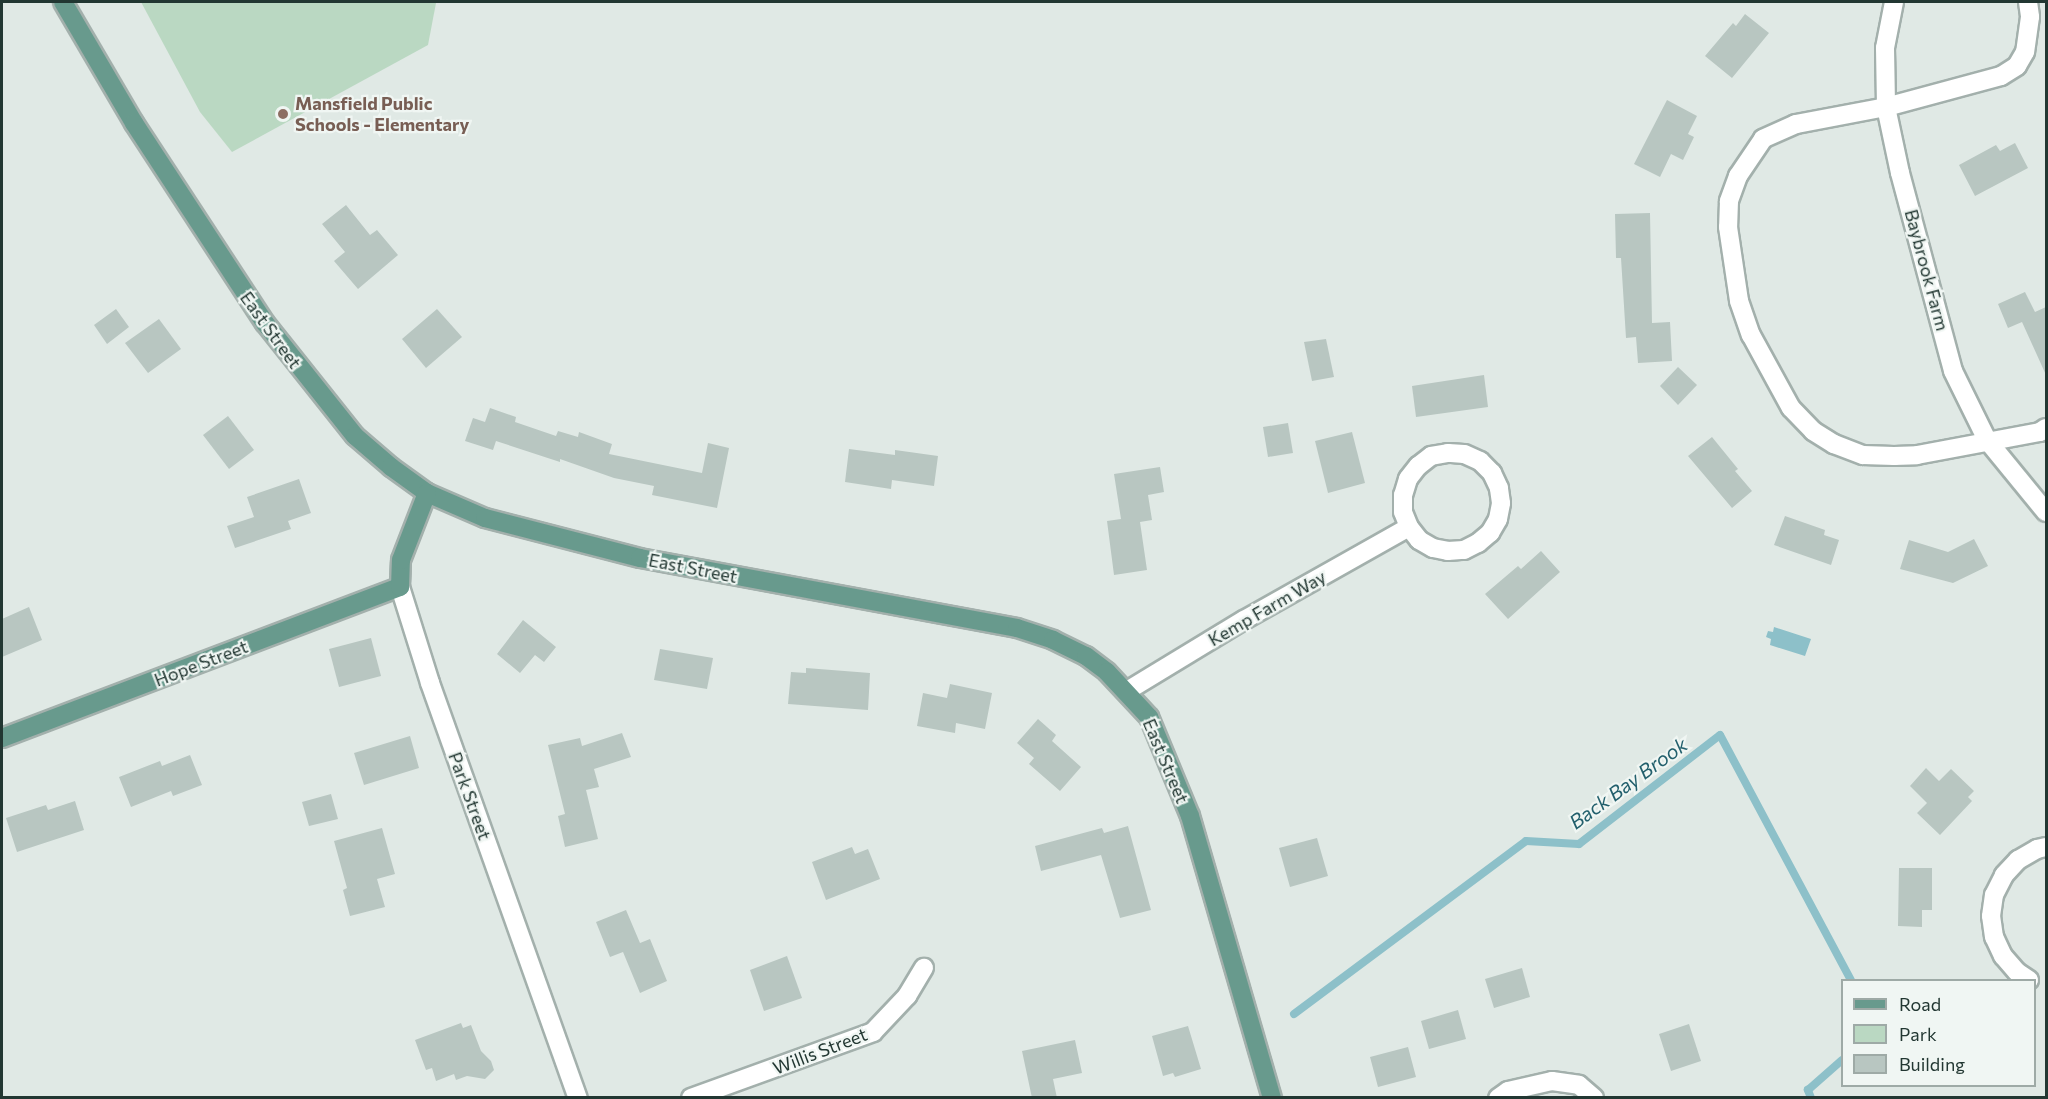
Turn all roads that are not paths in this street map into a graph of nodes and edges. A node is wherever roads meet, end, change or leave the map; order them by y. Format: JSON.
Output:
{"nodes":[{"id":1,"x":63,"y":2,"type":"edge"},
{"id":2,"x":1894,"y":2,"type":"edge"},
{"id":3,"x":2028,"y":2,"type":"edge"},
{"id":4,"x":1886,"y":107,"type":"junction"},
{"id":5,"x":2046,"y":428,"type":"edge"},
{"id":6,"x":1987,"y":440,"type":"junction"},
{"id":7,"x":427,"y":493,"type":"junction"},
{"id":8,"x":2046,"y":512,"type":"edge"},
{"id":9,"x":1409,"y":528,"type":"junction"},
{"id":10,"x":400,"y":587,"type":"junction"},
{"id":11,"x":1127,"y":691,"type":"junction"},
{"id":12,"x":2,"y":738,"type":"edge"},
{"id":13,"x":2046,"y":847,"type":"edge"},
{"id":14,"x":924,"y":968,"type":"dead end"},
{"id":15,"x":2027,"y":979,"type":"edge"},
{"id":16,"x":578,"y":1098,"type":"edge"},
{"id":17,"x":691,"y":1098,"type":"edge"},
{"id":18,"x":1272,"y":1098,"type":"edge"},
{"id":19,"x":1498,"y":1098,"type":"edge"},
{"id":20,"x":1594,"y":1098,"type":"edge"}],
"edges":[{"from":1,"to":7,"type":"main road","name":"East Street"},
{"from":2,"to":4,"type":"street","name":"Baybrook Farm"},
{"from":3,"to":4,"type":"street"},
{"from":4,"to":6,"type":"street","name":"Baybrook Farm"},
{"from":4,"to":6,"type":"street"},
{"from":5,"to":6,"type":"street"},
{"from":6,"to":8,"type":"street","name":"Baybrook Farm"},
{"from":7,"to":10,"type":"main road","name":"Park Street"},
{"from":7,"to":11,"type":"main road","name":"East Street"},
{"from":9,"to":9,"type":"street"},
{"from":9,"to":11,"type":"street","name":"Kemp Farm Way"},
{"from":10,"to":12,"type":"main road","name":"Hope Street"},
{"from":10,"to":16,"type":"street","name":"Park Street"},
{"from":11,"to":18,"type":"main road","name":"East Street"},
{"from":13,"to":15,"type":"street"},
{"from":14,"to":17,"type":"street","name":"Willis Street"},
{"from":19,"to":20,"type":"street"}]}
